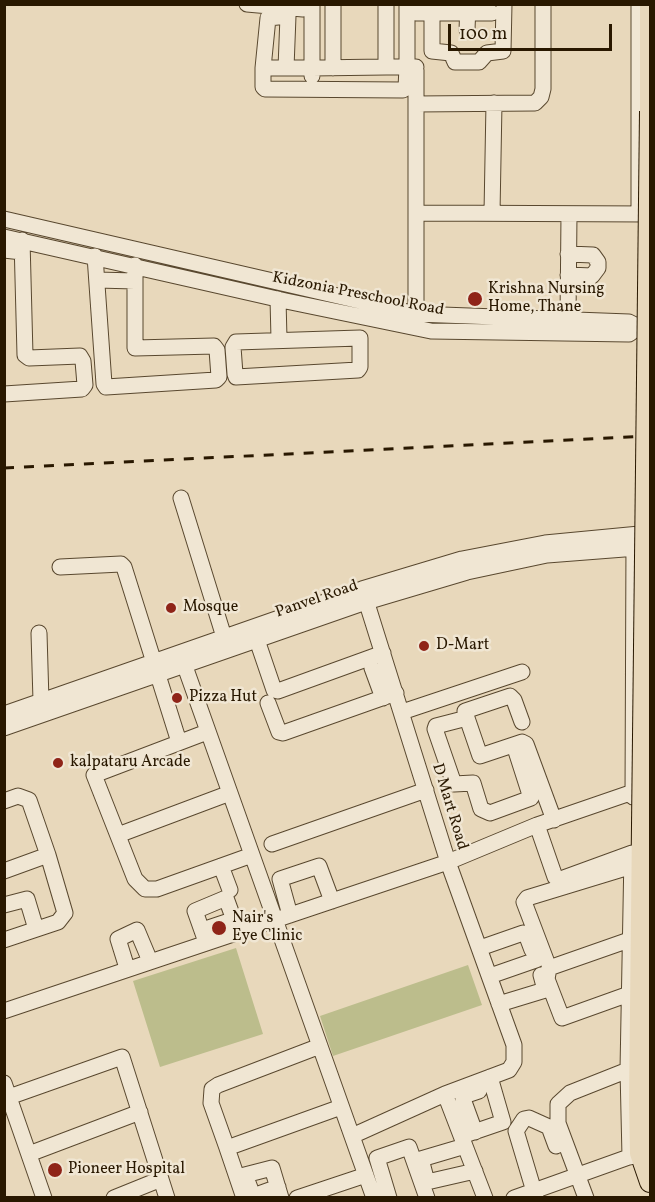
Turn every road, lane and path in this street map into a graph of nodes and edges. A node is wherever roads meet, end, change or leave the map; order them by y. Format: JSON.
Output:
{"nodes":[{"id":1,"x":247,"y":4,"type":"edge"},
{"id":2,"x":333,"y":4,"type":"edge"},
{"id":3,"x":386,"y":4,"type":"edge"},
{"id":4,"x":543,"y":4,"type":"edge"},
{"id":5,"x":639,"y":4,"type":"edge"},
{"id":6,"x":650,"y":4,"type":"edge"},
{"id":7,"x":265,"y":6,"type":"edge"},
{"id":8,"x":299,"y":6,"type":"edge"},
{"id":9,"x":421,"y":8,"type":"edge"},
{"id":10,"x":468,"y":9,"type":"edge"},
{"id":11,"x":498,"y":9,"type":"edge"},
{"id":12,"x":468,"y":30,"type":"dead end"},
{"id":13,"x":386,"y":67,"type":"junction"},
{"id":14,"x":411,"y":67,"type":"junction"},
{"id":15,"x":263,"y":68,"type":"junction"},
{"id":16,"x":286,"y":68,"type":"junction"},
{"id":17,"x":307,"y":68,"type":"junction"},
{"id":18,"x":333,"y":68,"type":"junction"},
{"id":19,"x":312,"y":89,"type":"junction"},
{"id":20,"x":416,"y":104,"type":"junction"},
{"id":21,"x":494,"y":104,"type":"junction"},
{"id":22,"x":650,"y":111,"type":"edge"},
{"id":23,"x":416,"y":213,"type":"junction"},
{"id":24,"x":492,"y":213,"type":"junction"},
{"id":25,"x":569,"y":214,"type":"junction"},
{"id":26,"x":645,"y":214,"type":"edge"},
{"id":27,"x":4,"y":219,"type":"edge"},
{"id":28,"x":4,"y":237,"type":"edge"},
{"id":29,"x":22,"y":246,"type":"junction"},
{"id":30,"x":4,"y":250,"type":"edge"},
{"id":31,"x":568,"y":254,"type":"junction"},
{"id":32,"x":95,"y":256,"type":"junction"},
{"id":33,"x":169,"y":265,"type":"junction"},
{"id":34,"x":135,"y":273,"type":"junction"},
{"id":35,"x":568,"y":275,"type":"junction"},
{"id":36,"x":97,"y":280,"type":"junction"},
{"id":37,"x":278,"y":299,"type":"junction"},
{"id":38,"x":360,"y":316,"type":"junction"},
{"id":39,"x":568,"y":319,"type":"junction"},
{"id":40,"x":416,"y":321,"type":"junction"},
{"id":41,"x":645,"y":328,"type":"edge"},
{"id":42,"x":360,"y":338,"type":"junction"},
{"id":43,"x":279,"y":339,"type":"junction"},
{"id":44,"x":4,"y":394,"type":"edge"},
{"id":45,"x":181,"y":498,"type":"dead end"},
{"id":46,"x":651,"y":533,"type":"edge"},
{"id":47,"x":634,"y":541,"type":"junction"},
{"id":48,"x":651,"y":547,"type":"edge"},
{"id":49,"x":60,"y":567,"type":"dead end"},
{"id":50,"x":364,"y":595,"type":"junction"},
{"id":51,"x":39,"y":633,"type":"dead end"},
{"id":52,"x":224,"y":637,"type":"junction"},
{"id":53,"x":257,"y":640,"type":"junction"},
{"id":54,"x":383,"y":653,"type":"junction"},
{"id":55,"x":182,"y":659,"type":"junction"},
{"id":56,"x":157,"y":668,"type":"junction"},
{"id":57,"x":372,"y":668,"type":"dead end"},
{"id":58,"x":522,"y":672,"type":"dead end"},
{"id":59,"x":459,"y":693,"type":"junction"},
{"id":60,"x":389,"y":695,"type":"junction"},
{"id":61,"x":41,"y":701,"type":"junction"},
{"id":62,"x":268,"y":703,"type":"dead end"},
{"id":63,"x":402,"y":712,"type":"junction"},
{"id":64,"x":4,"y":714,"type":"edge"},
{"id":65,"x":522,"y":722,"type":"dead end"},
{"id":66,"x":4,"y":728,"type":"edge"},
{"id":67,"x":207,"y":732,"type":"junction"},
{"id":68,"x":179,"y":742,"type":"junction"},
{"id":69,"x":514,"y":745,"type":"junction"},
{"id":70,"x":426,"y":790,"type":"junction"},
{"id":71,"x":651,"y":790,"type":"edge"},
{"id":72,"x":633,"y":792,"type":"junction"},
{"id":73,"x":230,"y":793,"type":"junction"},
{"id":74,"x":4,"y":801,"type":"edge"},
{"id":75,"x":533,"y":802,"type":"dead end"},
{"id":76,"x":544,"y":823,"type":"junction"},
{"id":77,"x":118,"y":835,"type":"junction"},
{"id":78,"x":272,"y":844,"type":"dead end"},
{"id":79,"x":48,"y":855,"type":"junction"},
{"id":80,"x":252,"y":855,"type":"junction"},
{"id":81,"x":632,"y":859,"type":"junction"},
{"id":82,"x":448,"y":862,"type":"junction"},
{"id":83,"x":221,"y":866,"type":"junction"},
{"id":84,"x":4,"y":871,"type":"edge"},
{"id":85,"x":230,"y":890,"type":"dead end"},
{"id":86,"x":332,"y":901,"type":"junction"},
{"id":87,"x":4,"y":905,"type":"edge"},
{"id":88,"x":290,"y":915,"type":"junction"},
{"id":89,"x":275,"y":921,"type":"junction"},
{"id":90,"x":35,"y":926,"type":"junction"},
{"id":91,"x":234,"y":926,"type":"junction"},
{"id":92,"x":4,"y":932,"type":"edge"},
{"id":93,"x":204,"y":936,"type":"junction"},
{"id":94,"x":629,"y":937,"type":"junction"},
{"id":95,"x":4,"y":940,"type":"edge"},
{"id":96,"x":480,"y":948,"type":"junction"},
{"id":97,"x":545,"y":960,"type":"junction"},
{"id":98,"x":150,"y":961,"type":"junction"},
{"id":99,"x":128,"y":969,"type":"junction"},
{"id":100,"x":490,"y":976,"type":"junction"},
{"id":101,"x":629,"y":994,"type":"junction"},
{"id":102,"x":500,"y":1004,"type":"junction"},
{"id":103,"x":4,"y":1011,"type":"edge"},
{"id":104,"x":320,"y":1046,"type":"junction"},
{"id":105,"x":628,"y":1070,"type":"junction"},
{"id":106,"x":492,"y":1081,"type":"junction"},
{"id":107,"x":7,"y":1090,"type":"edge"},
{"id":108,"x":445,"y":1094,"type":"junction"},
{"id":109,"x":341,"y":1107,"type":"junction"},
{"id":110,"x":140,"y":1112,"type":"junction"},
{"id":111,"x":10,"y":1121,"type":"edge"},
{"id":112,"x":352,"y":1136,"type":"junction"},
{"id":113,"x":467,"y":1138,"type":"junction"},
{"id":114,"x":227,"y":1148,"type":"junction"},
{"id":115,"x":29,"y":1154,"type":"junction"},
{"id":116,"x":635,"y":1155,"type":"junction"},
{"id":117,"x":475,"y":1170,"type":"junction"},
{"id":118,"x":366,"y":1175,"type":"junction"},
{"id":119,"x":241,"y":1176,"type":"junction"},
{"id":120,"x":573,"y":1178,"type":"junction"},
{"id":121,"x":161,"y":1179,"type":"junction"},
{"id":122,"x":651,"y":1182,"type":"edge"},
{"id":123,"x":279,"y":1192,"type":"edge"},
{"id":124,"x":535,"y":1194,"type":"edge"},
{"id":125,"x":44,"y":1197,"type":"edge"},
{"id":126,"x":114,"y":1197,"type":"edge"},
{"id":127,"x":167,"y":1197,"type":"edge"},
{"id":128,"x":244,"y":1197,"type":"edge"},
{"id":129,"x":297,"y":1197,"type":"edge"},
{"id":130,"x":374,"y":1197,"type":"edge"},
{"id":131,"x":389,"y":1197,"type":"edge"},
{"id":132,"x":427,"y":1197,"type":"edge"},
{"id":133,"x":485,"y":1197,"type":"edge"},
{"id":134,"x":514,"y":1197,"type":"edge"},
{"id":135,"x":586,"y":1197,"type":"edge"}],
"edges":[{"from":1,"to":7,"type":"street"},
{"from":2,"to":18,"type":"street"},
{"from":3,"to":13,"type":"street"},
{"from":4,"to":21,"type":"street"},
{"from":5,"to":26,"type":"street"},
{"from":6,"to":22,"type":"main road"},
{"from":7,"to":8,"type":"street"},
{"from":8,"to":17,"type":"street"},
{"from":9,"to":10,"type":"street"},
{"from":9,"to":11,"type":"street"},
{"from":9,"to":14,"type":"street"},
{"from":10,"to":11,"type":"street"},
{"from":10,"to":12,"type":"street"},
{"from":13,"to":14,"type":"street"},
{"from":13,"to":18,"type":"street"},
{"from":14,"to":19,"type":"street"},
{"from":14,"to":20,"type":"street"},
{"from":15,"to":16,"type":"street"},
{"from":15,"to":16,"type":"street"},
{"from":15,"to":19,"type":"street"},
{"from":16,"to":17,"type":"street"},
{"from":17,"to":18,"type":"street"},
{"from":17,"to":19,"type":"street"},
{"from":20,"to":21,"type":"street"},
{"from":20,"to":23,"type":"street"},
{"from":21,"to":24,"type":"street"},
{"from":22,"to":116,"type":"main road","bridge":true},
{"from":23,"to":24,"type":"street"},
{"from":23,"to":40,"type":"street"},
{"from":24,"to":25,"type":"street"},
{"from":25,"to":26,"type":"street"},
{"from":25,"to":31,"type":"street"},
{"from":26,"to":41,"type":"street"},
{"from":27,"to":33,"type":"street","name":"Kidzonia Preschool Road"},
{"from":28,"to":29,"type":"street","name":"Kidzonia Preschool Road"},
{"from":29,"to":30,"type":"street"},
{"from":29,"to":32,"type":"street","name":"Kidzonia Preschool Road"},
{"from":29,"to":44,"type":"street"},
{"from":31,"to":35,"type":"street"},
{"from":31,"to":35,"type":"street"},
{"from":32,"to":34,"type":"street","name":"Kidzonia Preschool Road"},
{"from":32,"to":36,"type":"street"},
{"from":33,"to":34,"type":"street","name":"Kidzonia Preschool Road"},
{"from":33,"to":37,"type":"street","name":"Kidzonia Preschool Road"},
{"from":33,"to":40,"type":"street","name":"Kidzonia Preschool Road"},
{"from":34,"to":36,"type":"street"},
{"from":34,"to":36,"type":"street"},
{"from":35,"to":39,"type":"street"},
{"from":37,"to":38,"type":"street","name":"Kidzonia Preschool Road"},
{"from":37,"to":43,"type":"street"},
{"from":38,"to":40,"type":"street","name":"Kidzonia Preschool Road"},
{"from":38,"to":42,"type":"street"},
{"from":39,"to":40,"type":"street","name":"Kidzonia Preschool Road"},
{"from":39,"to":41,"type":"street","name":"Kidzonia Preschool Road"},
{"from":40,"to":41,"type":"street","name":"Kidzonia Preschool Road"},
{"from":42,"to":43,"type":"street"},
{"from":42,"to":43,"type":"street"},
{"from":45,"to":52,"type":"street"},
{"from":46,"to":47,"type":"street","name":"Panvel Road"},
{"from":47,"to":48,"type":"street","name":"Panvel Road"},
{"from":47,"to":50,"type":"street","name":"Panvel Road"},
{"from":47,"to":72,"type":"street"},
{"from":49,"to":56,"type":"street"},
{"from":50,"to":52,"type":"street","name":"Panvel Road"},
{"from":50,"to":53,"type":"street","name":"Panvel Road"},
{"from":50,"to":54,"type":"street","name":"D Mart Road"},
{"from":51,"to":61,"type":"street"},
{"from":52,"to":55,"type":"street","name":"Panvel Road"},
{"from":53,"to":54,"type":"street"},
{"from":53,"to":55,"type":"street","name":"Panvel Road"},
{"from":54,"to":60,"type":"street","name":"D Mart Road"},
{"from":55,"to":56,"type":"street","name":"Panvel Road"},
{"from":55,"to":67,"type":"street"},
{"from":56,"to":61,"type":"street","name":"Panvel Road"},
{"from":56,"to":66,"type":"street","name":"Panvel Road"},
{"from":56,"to":68,"type":"street"},
{"from":57,"to":60,"type":"street"},
{"from":58,"to":59,"type":"street"},
{"from":59,"to":63,"type":"street"},
{"from":59,"to":65,"type":"street"},
{"from":60,"to":62,"type":"street"},
{"from":60,"to":63,"type":"street","name":"D Mart Road"},
{"from":61,"to":64,"type":"street","name":"Panvel Road"},
{"from":63,"to":70,"type":"street","name":"D Mart Road"},
{"from":67,"to":68,"type":"street"},
{"from":67,"to":73,"type":"street"},
{"from":68,"to":77,"type":"street"},
{"from":69,"to":69,"type":"street"},
{"from":69,"to":76,"type":"street"},
{"from":70,"to":78,"type":"street"},
{"from":70,"to":82,"type":"street","name":"D Mart Road"},
{"from":71,"to":72,"type":"street"},
{"from":72,"to":76,"type":"street"},
{"from":72,"to":81,"type":"street"},
{"from":73,"to":77,"type":"street"},
{"from":73,"to":80,"type":"street"},
{"from":74,"to":79,"type":"street"},
{"from":75,"to":76,"type":"street"},
{"from":76,"to":81,"type":"street"},
{"from":76,"to":82,"type":"street"},
{"from":77,"to":83,"type":"street"},
{"from":79,"to":84,"type":"street"},
{"from":79,"to":90,"type":"street"},
{"from":80,"to":83,"type":"street"},
{"from":80,"to":89,"type":"street"},
{"from":81,"to":94,"type":"street"},
{"from":81,"to":97,"type":"street"},
{"from":82,"to":86,"type":"street","name":"D Mart Road"},
{"from":82,"to":96,"type":"street"},
{"from":83,"to":85,"type":"street"},
{"from":86,"to":88,"type":"street","name":"D Mart Road"},
{"from":86,"to":88,"type":"street"},
{"from":87,"to":90,"type":"street"},
{"from":88,"to":89,"type":"street","name":"D Mart Road"},
{"from":89,"to":91,"type":"street","name":"D Mart Road"},
{"from":89,"to":104,"type":"street"},
{"from":90,"to":92,"type":"street"},
{"from":90,"to":95,"type":"street"},
{"from":91,"to":93,"type":"street","name":"D Mart Road"},
{"from":91,"to":93,"type":"street"},
{"from":93,"to":98,"type":"street","name":"D Mart Road"},
{"from":94,"to":97,"type":"street"},
{"from":94,"to":101,"type":"street"},
{"from":94,"to":101,"type":"street"},
{"from":96,"to":97,"type":"street"},
{"from":96,"to":100,"type":"street"},
{"from":97,"to":100,"type":"street"},
{"from":97,"to":102,"type":"street"},
{"from":98,"to":99,"type":"street","name":"D Mart Road"},
{"from":98,"to":99,"type":"street"},
{"from":99,"to":103,"type":"street","name":"D Mart Road"},
{"from":100,"to":102,"type":"street"},
{"from":101,"to":105,"type":"street"},
{"from":102,"to":106,"type":"street"},
{"from":104,"to":109,"type":"street"},
{"from":104,"to":114,"type":"street"},
{"from":105,"to":116,"type":"street"},
{"from":105,"to":120,"type":"street"},
{"from":106,"to":108,"type":"street"},
{"from":106,"to":113,"type":"street"},
{"from":106,"to":113,"type":"street"},
{"from":107,"to":110,"type":"street"},
{"from":107,"to":111,"type":"street"},
{"from":108,"to":112,"type":"street"},
{"from":108,"to":113,"type":"street"},
{"from":109,"to":112,"type":"street"},
{"from":109,"to":114,"type":"street"},
{"from":110,"to":115,"type":"street"},
{"from":110,"to":121,"type":"street"},
{"from":111,"to":115,"type":"street"},
{"from":112,"to":118,"type":"street"},
{"from":113,"to":117,"type":"street"},
{"from":113,"to":117,"type":"street"},
{"from":114,"to":119,"type":"street"},
{"from":115,"to":125,"type":"street"},
{"from":116,"to":120,"type":"street"},
{"from":116,"to":122,"type":"main road"},
{"from":117,"to":133,"type":"street"},
{"from":118,"to":129,"type":"street"},
{"from":118,"to":130,"type":"street"},
{"from":119,"to":123,"type":"street"},
{"from":119,"to":123,"type":"street"},
{"from":119,"to":128,"type":"street"},
{"from":120,"to":124,"type":"street"},
{"from":120,"to":124,"type":"street"},
{"from":120,"to":135,"type":"street"},
{"from":121,"to":126,"type":"street"},
{"from":121,"to":127,"type":"street"},
{"from":124,"to":134,"type":"street"},
{"from":131,"to":132,"type":"street"}]}
